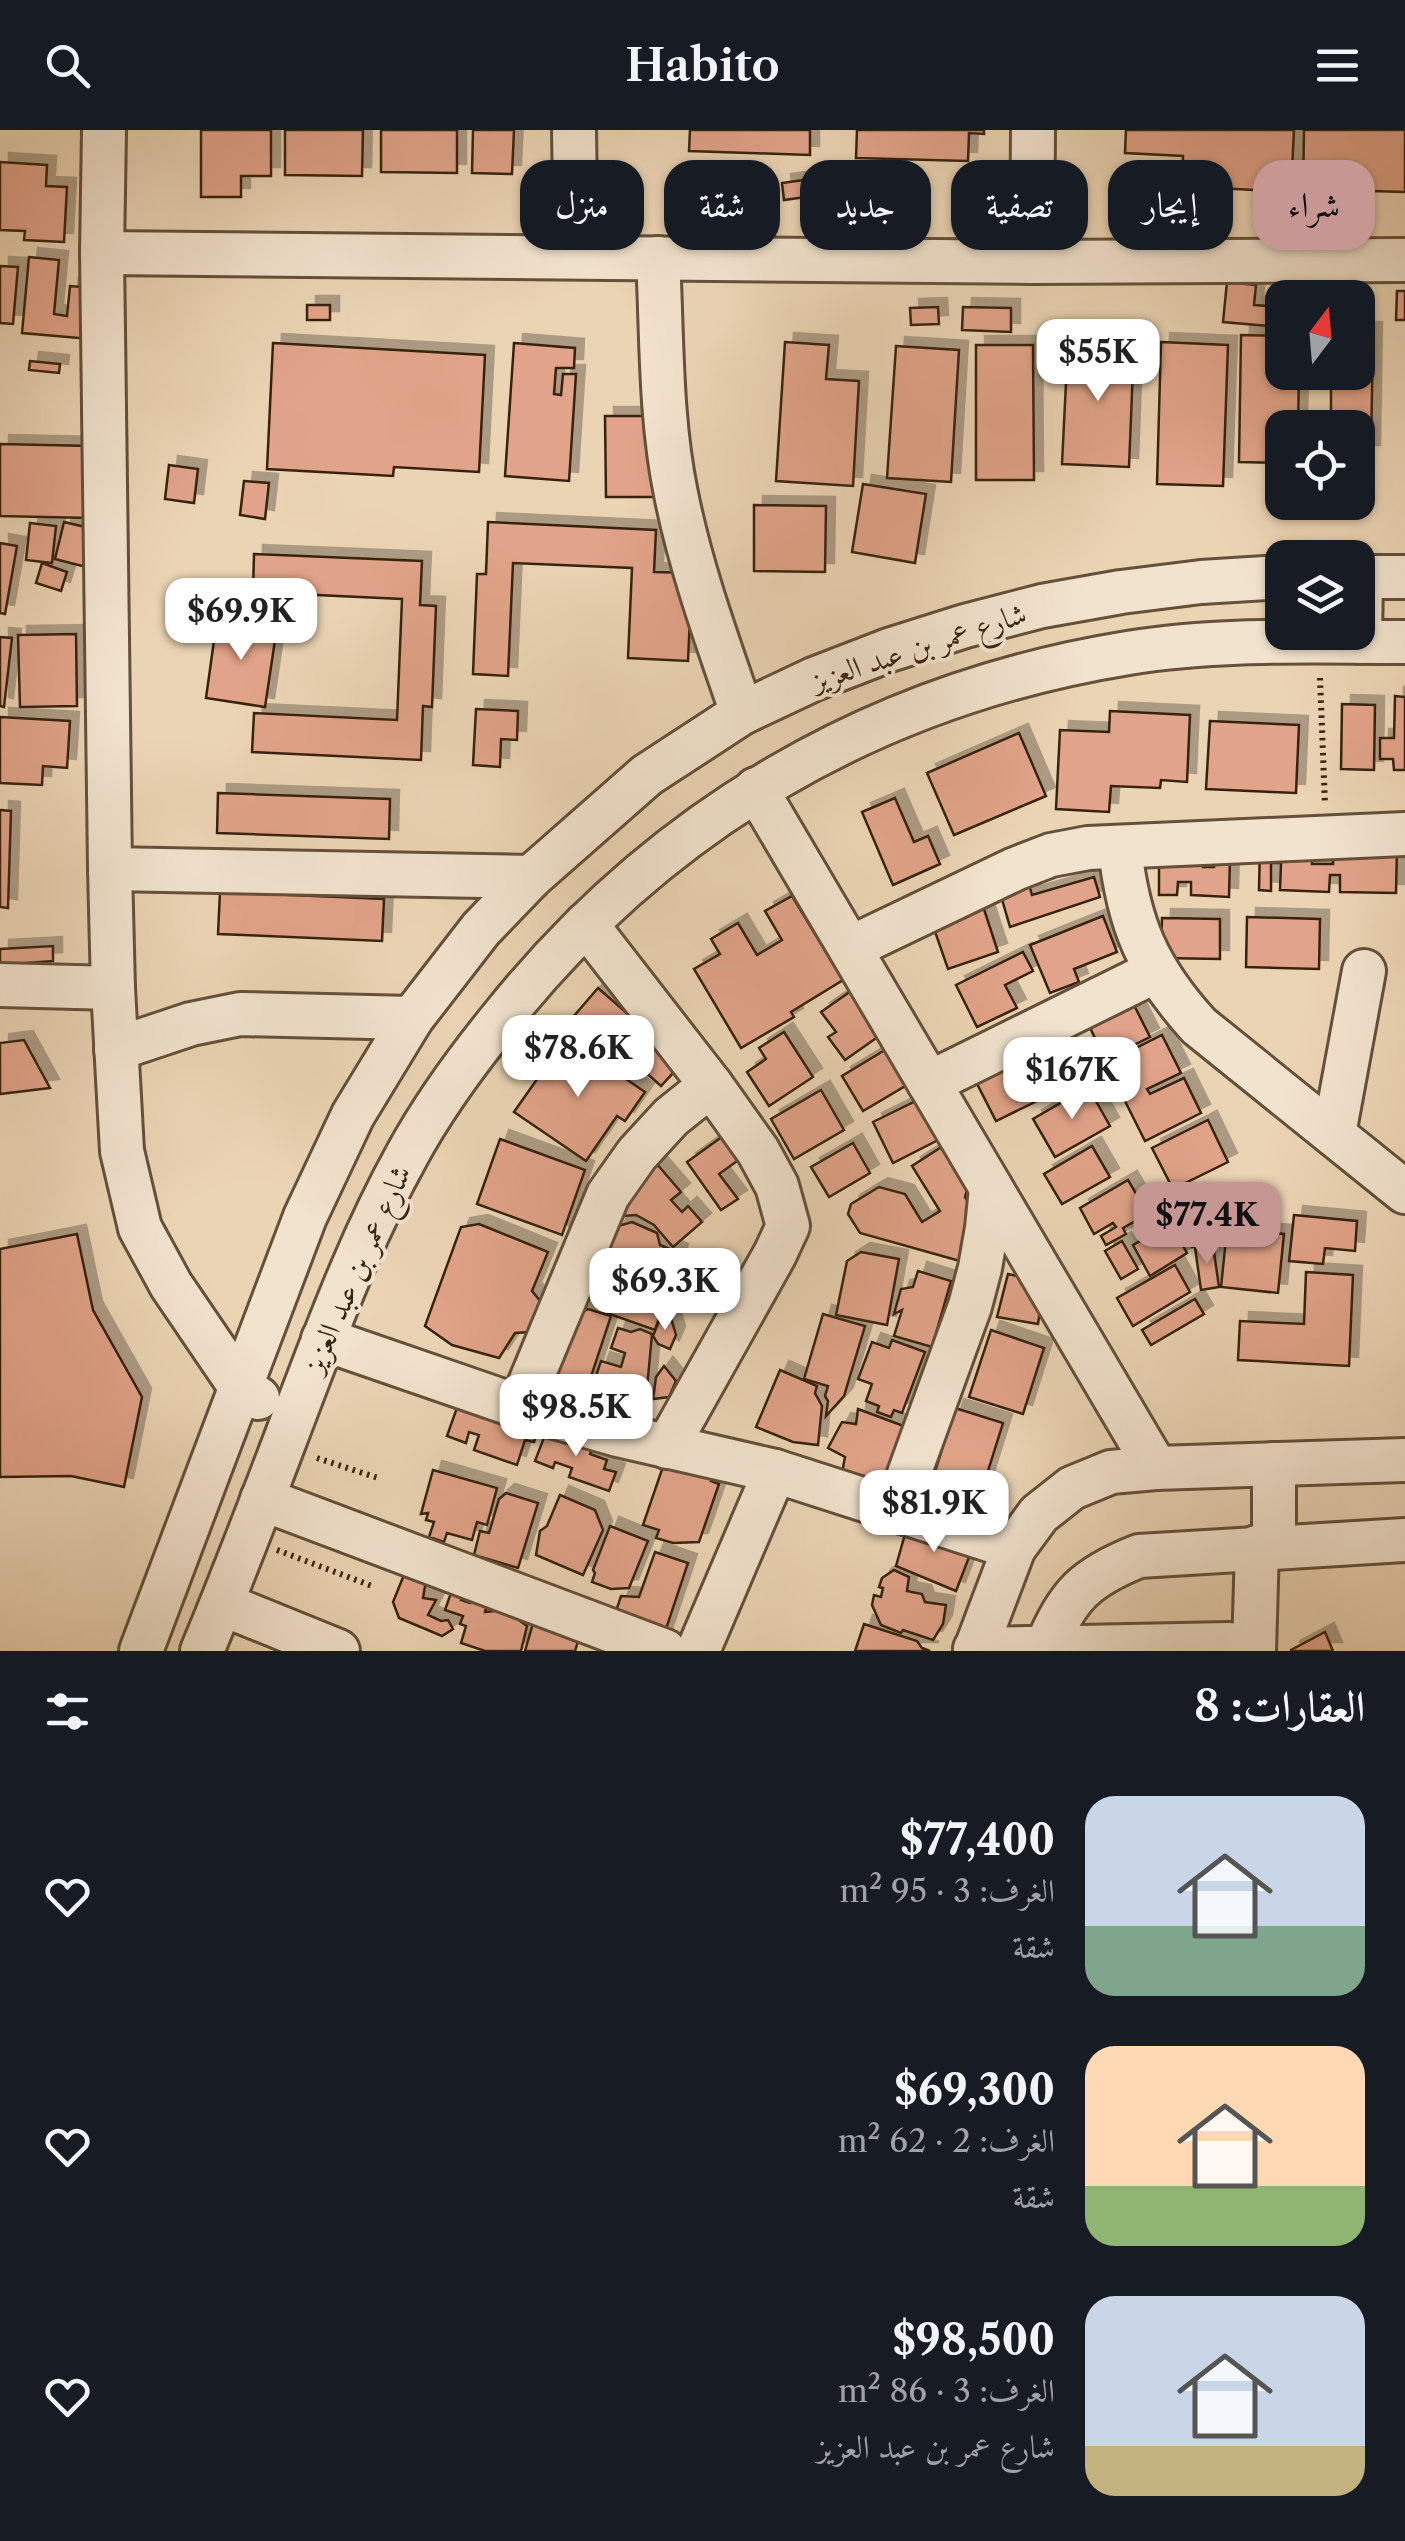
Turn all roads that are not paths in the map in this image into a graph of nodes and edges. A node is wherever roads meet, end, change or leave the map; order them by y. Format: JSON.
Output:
{"nodes":[{"id":1,"x":104,"y":130,"type":"edge"},
{"id":2,"x":574,"y":130,"type":"edge"},
{"id":3,"x":1032,"y":130,"type":"edge"},
{"id":4,"x":102,"y":253,"type":"junction"},
{"id":5,"x":576,"y":258,"type":"junction"},
{"id":6,"x":658,"y":258,"type":"junction"},
{"id":7,"x":1405,"y":260,"type":"edge"},
{"id":8,"x":1032,"y":262,"type":"junction"},
{"id":9,"x":1375,"y":577,"type":"edge"},
{"id":10,"x":1405,"y":577,"type":"edge"},
{"id":11,"x":1265,"y":578,"type":"edge"},
{"id":12,"x":1375,"y":642,"type":"edge"},
{"id":13,"x":1405,"y":642,"type":"edge"},
{"id":14,"x":1265,"y":643,"type":"edge"},
{"id":15,"x":742,"y":713,"type":"junction"},
{"id":16,"x":756,"y":789,"type":"junction"},
{"id":17,"x":1405,"y":834,"type":"edge"},
{"id":18,"x":1120,"y":848,"type":"junction"},
{"id":19,"x":110,"y":869,"type":"junction"},
{"id":20,"x":531,"y":877,"type":"junction"},
{"id":21,"x":586,"y":924,"type":"junction"},
{"id":22,"x":850,"y":948,"type":"junction"},
{"id":23,"x":1156,"y":971,"type":"junction"},
{"id":24,"x":1364,"y":971,"type":"dead end"},
{"id":25,"x":0,"y":986,"type":"edge"},
{"id":26,"x":112,"y":988,"type":"junction"},
{"id":27,"x":412,"y":1018,"type":"junction"},
{"id":28,"x":116,"y":1049,"type":"junction"},
{"id":29,"x":929,"y":1083,"type":"junction"},
{"id":30,"x":712,"y":1085,"type":"junction"},
{"id":31,"x":1334,"y":1134,"type":"junction"},
{"id":32,"x":991,"y":1188,"type":"junction"},
{"id":33,"x":1405,"y":1192,"type":"edge"},
{"id":34,"x":323,"y":1339,"type":"junction"},
{"id":35,"x":241,"y":1388,"type":"junction"},
{"id":36,"x":520,"y":1407,"type":"junction"},
{"id":37,"x":288,"y":1432,"type":"junction"},
{"id":38,"x":667,"y":1447,"type":"junction"},
{"id":39,"x":1405,"y":1460,"type":"edge"},
{"id":40,"x":1274,"y":1464,"type":"junction"},
{"id":41,"x":1156,"y":1468,"type":"junction"},
{"id":42,"x":775,"y":1471,"type":"junction"},
{"id":43,"x":896,"y":1510,"type":"junction"},
{"id":44,"x":255,"y":1519,"type":"junction"},
{"id":45,"x":1405,"y":1540,"type":"edge"},
{"id":46,"x":1266,"y":1547,"type":"junction"},
{"id":47,"x":1014,"y":1548,"type":"junction"},
{"id":48,"x":222,"y":1604,"type":"junction"},
{"id":49,"x":1046,"y":1648,"type":"junction"},
{"id":50,"x":975,"y":1650,"type":"edge"},
{"id":51,"x":141,"y":1651,"type":"edge"},
{"id":52,"x":202,"y":1651,"type":"edge"},
{"id":53,"x":338,"y":1651,"type":"edge"},
{"id":54,"x":665,"y":1651,"type":"edge"},
{"id":55,"x":698,"y":1651,"type":"edge"},
{"id":56,"x":1252,"y":1651,"type":"edge"}],
"edges":[{"from":1,"to":4,"type":"street"},
{"from":2,"to":5,"type":"street"},
{"from":3,"to":8,"type":"street"},
{"from":4,"to":5,"type":"street"},
{"from":4,"to":19,"type":"street"},
{"from":5,"to":6,"type":"street"},
{"from":6,"to":8,"type":"street"},
{"from":6,"to":15,"type":"street"},
{"from":7,"to":8,"type":"street"},
{"from":9,"to":10,"type":"street"},
{"from":11,"to":15,"type":"street","name":"شارع عمر بن عبد العزيز"},
{"from":12,"to":13,"type":"street","name":"شارع عمر بن عبد العزيز"},
{"from":14,"to":16,"type":"street","name":"شارع عمر بن عبد العزيز"},
{"from":15,"to":20,"type":"street","name":"شارع عمر بن عبد العزيز"},
{"from":16,"to":21,"type":"street","name":"شارع عمر بن عبد العزيز"},
{"from":16,"to":22,"type":"street"},
{"from":17,"to":18,"type":"street"},
{"from":18,"to":22,"type":"street"},
{"from":18,"to":23,"type":"street"},
{"from":19,"to":20,"type":"street"},
{"from":19,"to":26,"type":"street"},
{"from":20,"to":27,"type":"street","name":"شارع عمر بن عبد العزيز"},
{"from":21,"to":30,"type":"street"},
{"from":21,"to":34,"type":"street","name":"شارع عمر بن عبد العزيز"},
{"from":22,"to":29,"type":"street"},
{"from":23,"to":29,"type":"street"},
{"from":23,"to":31,"type":"street"},
{"from":24,"to":31,"type":"street"},
{"from":25,"to":26,"type":"street"},
{"from":26,"to":28,"type":"street"},
{"from":27,"to":28,"type":"street"},
{"from":27,"to":35,"type":"street","name":"شارع عمر بن عبد العزيز"},
{"from":28,"to":35,"type":"street"},
{"from":29,"to":32,"type":"street"},
{"from":30,"to":36,"type":"street"},
{"from":30,"to":38,"type":"street"},
{"from":31,"to":33,"type":"street"},
{"from":32,"to":41,"type":"street"},
{"from":32,"to":43,"type":"street"},
{"from":34,"to":36,"type":"street"},
{"from":34,"to":37,"type":"street","name":"شارع عمر بن عبد العزيز"},
{"from":35,"to":37,"type":"street"},
{"from":35,"to":51,"type":"street","name":"شارع عمر بن عبد العزيز"},
{"from":36,"to":38,"type":"street"},
{"from":37,"to":44,"type":"street","name":"شارع عمر بن عبد العزيز"},
{"from":38,"to":42,"type":"street"},
{"from":39,"to":40,"type":"street"},
{"from":40,"to":41,"type":"street"},
{"from":40,"to":46,"type":"street"},
{"from":41,"to":47,"type":"street"},
{"from":42,"to":43,"type":"street"},
{"from":42,"to":55,"type":"street"},
{"from":43,"to":47,"type":"street"},
{"from":44,"to":48,"type":"street","name":"شارع عمر بن عبد العزيز"},
{"from":44,"to":54,"type":"street"},
{"from":45,"to":46,"type":"street"},
{"from":46,"to":49,"type":"street"},
{"from":46,"to":56,"type":"street"},
{"from":47,"to":50,"type":"street"},
{"from":48,"to":52,"type":"street","name":"شارع عمر بن عبد العزيز"},
{"from":48,"to":53,"type":"street"},
{"from":49,"to":50,"type":"street"},
{"from":49,"to":56,"type":"street"}]}
